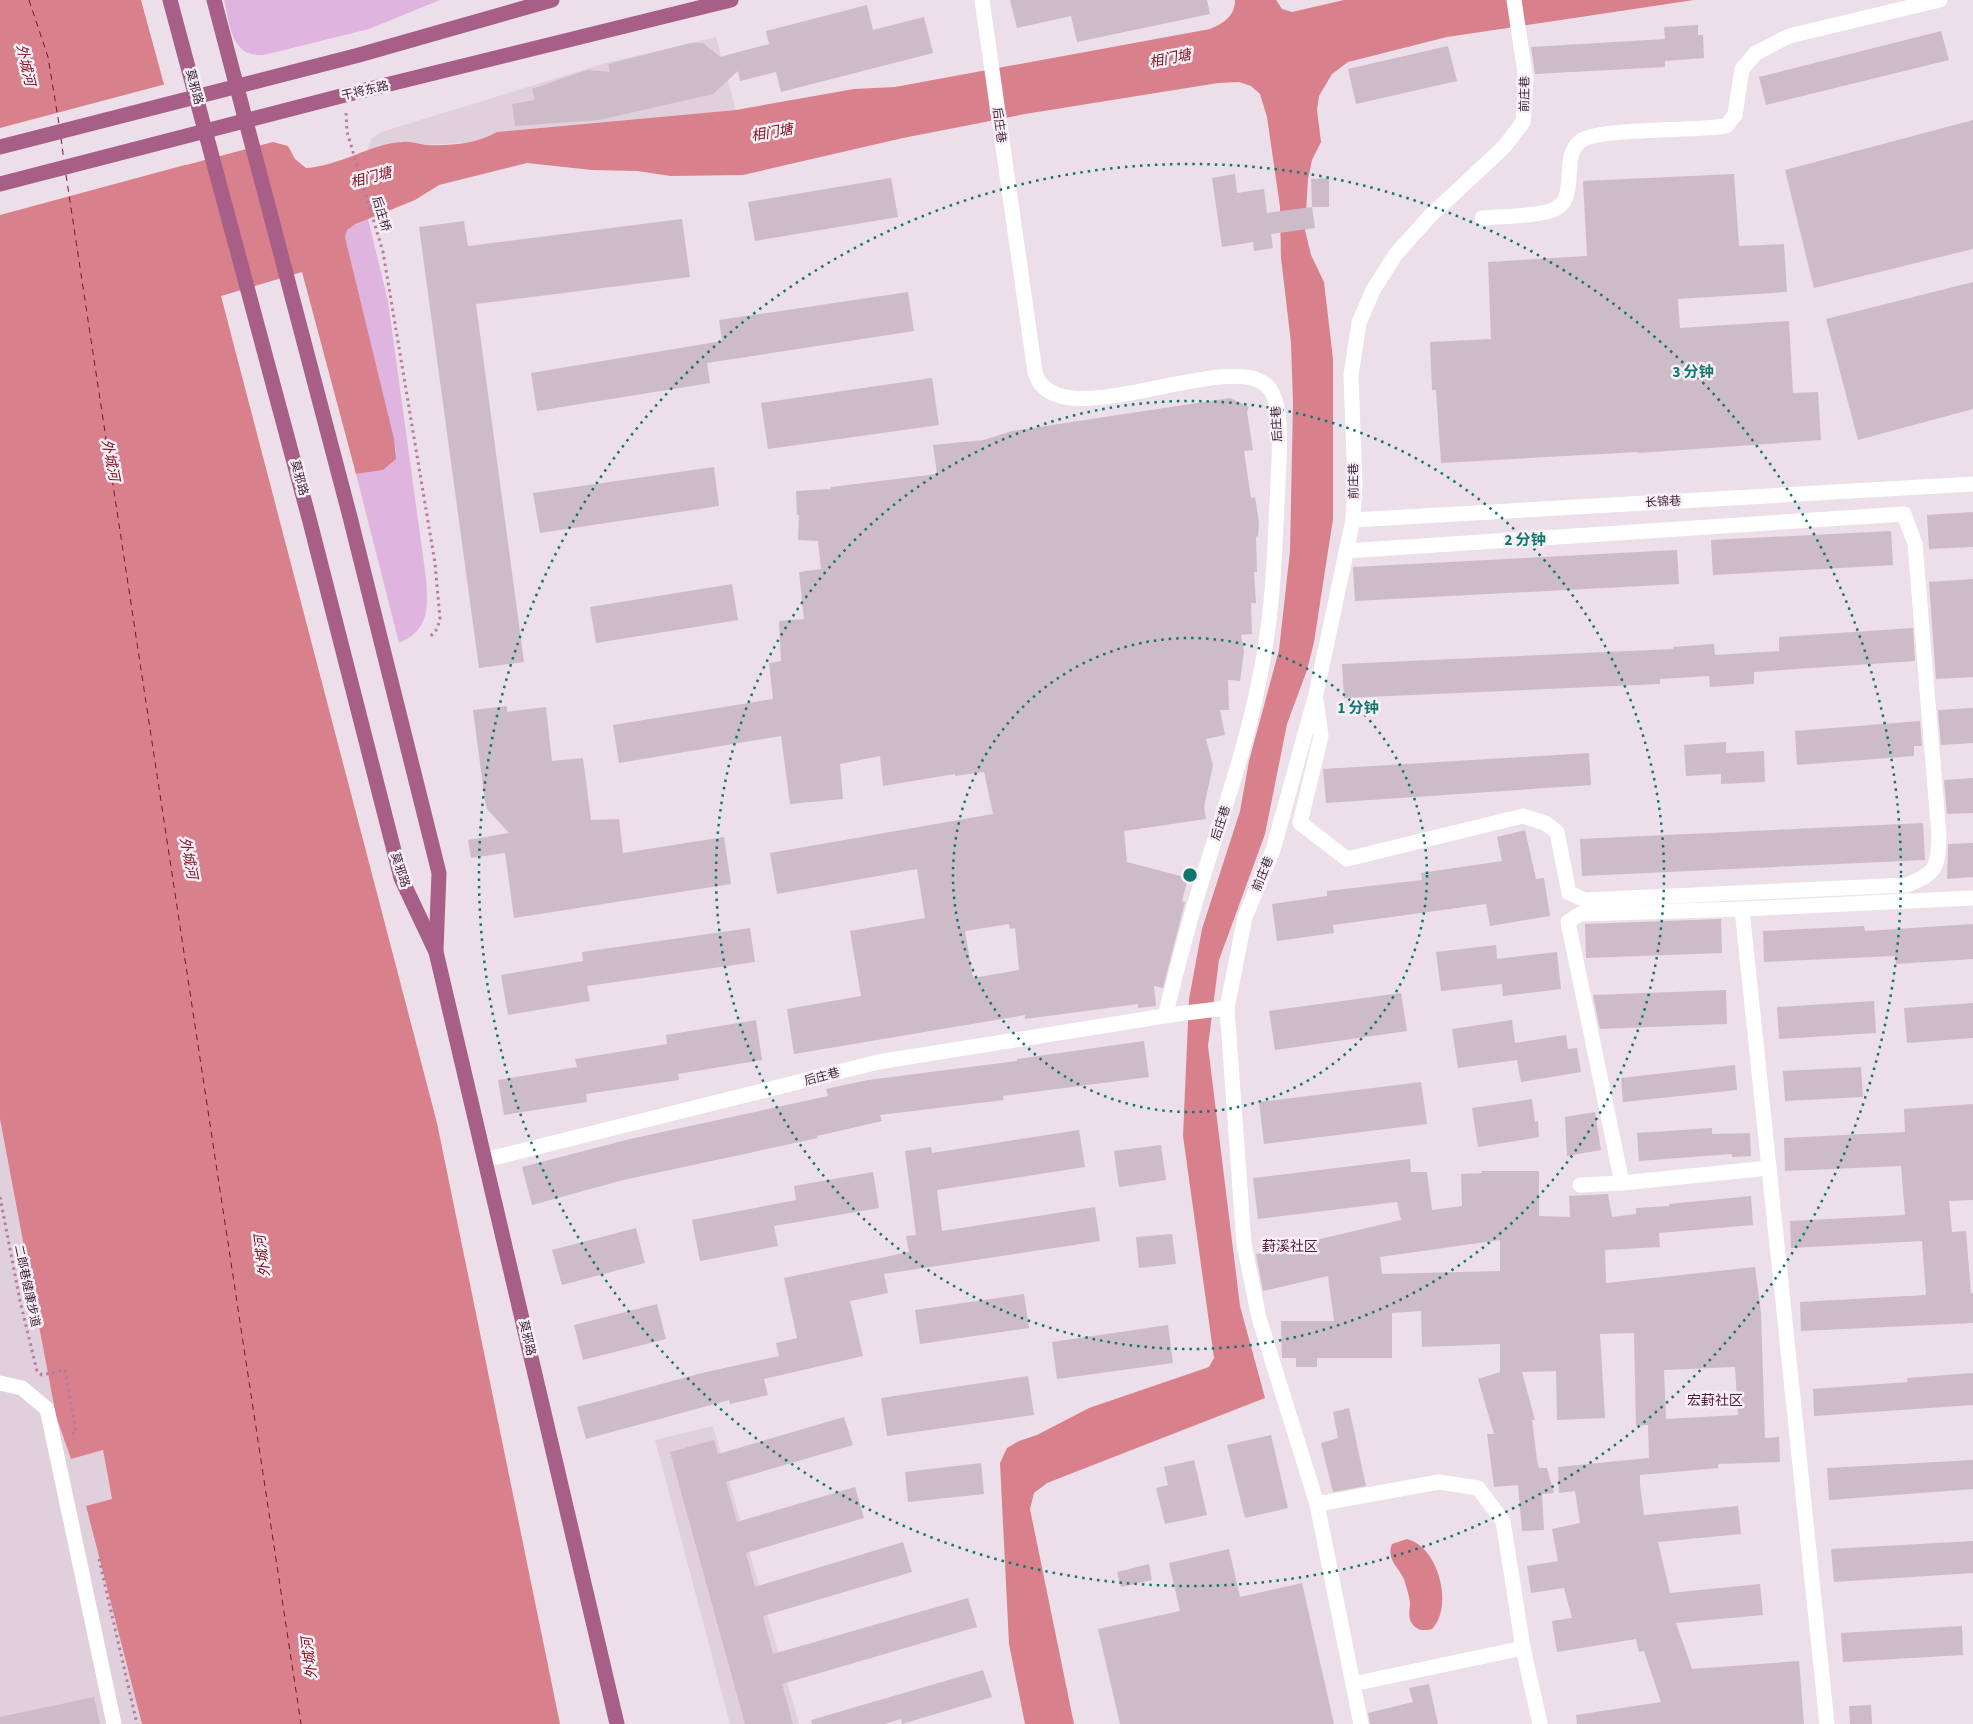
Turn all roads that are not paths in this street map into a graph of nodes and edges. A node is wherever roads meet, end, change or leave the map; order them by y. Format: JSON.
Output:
{"nodes":[{"id":1,"x":170,"y":0,"type":"edge"},
{"id":2,"x":214,"y":0,"type":"edge"},
{"id":3,"x":552,"y":0,"type":"edge"},
{"id":4,"x":732,"y":0,"type":"edge"},
{"id":5,"x":982,"y":0,"type":"edge"},
{"id":6,"x":1514,"y":0,"type":"edge"},
{"id":7,"x":1940,"y":0,"type":"edge"},
{"id":8,"x":0,"y":147,"type":"edge"},
{"id":9,"x":0,"y":184,"type":"edge"},
{"id":10,"x":1482,"y":218,"type":"dead end"},
{"id":11,"x":1973,"y":484,"type":"edge"},
{"id":12,"x":1353,"y":520,"type":"junction"},
{"id":13,"x":1346,"y":551,"type":"junction"},
{"id":14,"x":1316,"y":694,"type":"junction"},
{"id":15,"x":1973,"y":898,"type":"edge"},
{"id":16,"x":1742,"y":910,"type":"junction"},
{"id":17,"x":436,"y":952,"type":"junction"},
{"id":18,"x":1227,"y":1008,"type":"junction"},
{"id":19,"x":1171,"y":1015,"type":"junction"},
{"id":20,"x":485,"y":1160,"type":"junction"},
{"id":21,"x":1769,"y":1168,"type":"junction"},
{"id":22,"x":1622,"y":1183,"type":"junction"},
{"id":23,"x":1580,"y":1185,"type":"dead end"},
{"id":24,"x":0,"y":1383,"type":"edge"},
{"id":25,"x":1317,"y":1504,"type":"junction"},
{"id":26,"x":1523,"y":1648,"type":"junction"},
{"id":27,"x":1354,"y":1684,"type":"junction"},
{"id":28,"x":114,"y":1724,"type":"edge"},
{"id":29,"x":617,"y":1724,"type":"edge"},
{"id":30,"x":1361,"y":1724,"type":"edge"},
{"id":31,"x":1540,"y":1724,"type":"edge"},
{"id":32,"x":1827,"y":1724,"type":"edge"}],
"edges":[{"from":1,"to":17,"type":"main road","name":"莫邪路"},
{"from":2,"to":17,"type":"main road","name":"莫邪路"},
{"from":3,"to":8,"type":"main road"},
{"from":4,"to":9,"type":"main road","name":"干将东路"},
{"from":5,"to":19,"type":"street","name":"后庄巷"},
{"from":6,"to":12,"type":"street","name":"前庄巷"},
{"from":7,"to":10,"type":"street"},
{"from":11,"to":12,"type":"street","name":"长锦巷"},
{"from":12,"to":13,"type":"street","name":"前庄巷"},
{"from":13,"to":14,"type":"street","name":"前庄巷"},
{"from":13,"to":14,"type":"street"},
{"from":14,"to":18,"type":"street","name":"前庄巷"},
{"from":15,"to":16,"type":"street"},
{"from":16,"to":21,"type":"street"},
{"from":16,"to":22,"type":"street"},
{"from":17,"to":20,"type":"main road","name":"莫邪路"},
{"from":18,"to":19,"type":"street","name":"后庄巷"},
{"from":18,"to":25,"type":"street","name":"前庄巷"},
{"from":19,"to":20,"type":"street","name":"后庄巷"},
{"from":20,"to":29,"type":"main road","name":"莫邪路"},
{"from":21,"to":22,"type":"street"},
{"from":21,"to":32,"type":"street"},
{"from":22,"to":23,"type":"street"},
{"from":24,"to":28,"type":"street"},
{"from":25,"to":26,"type":"street"},
{"from":25,"to":27,"type":"street","name":"前庄巷"},
{"from":26,"to":27,"type":"street"},
{"from":26,"to":31,"type":"street"},
{"from":27,"to":30,"type":"street","name":"前庄巷"}]}
